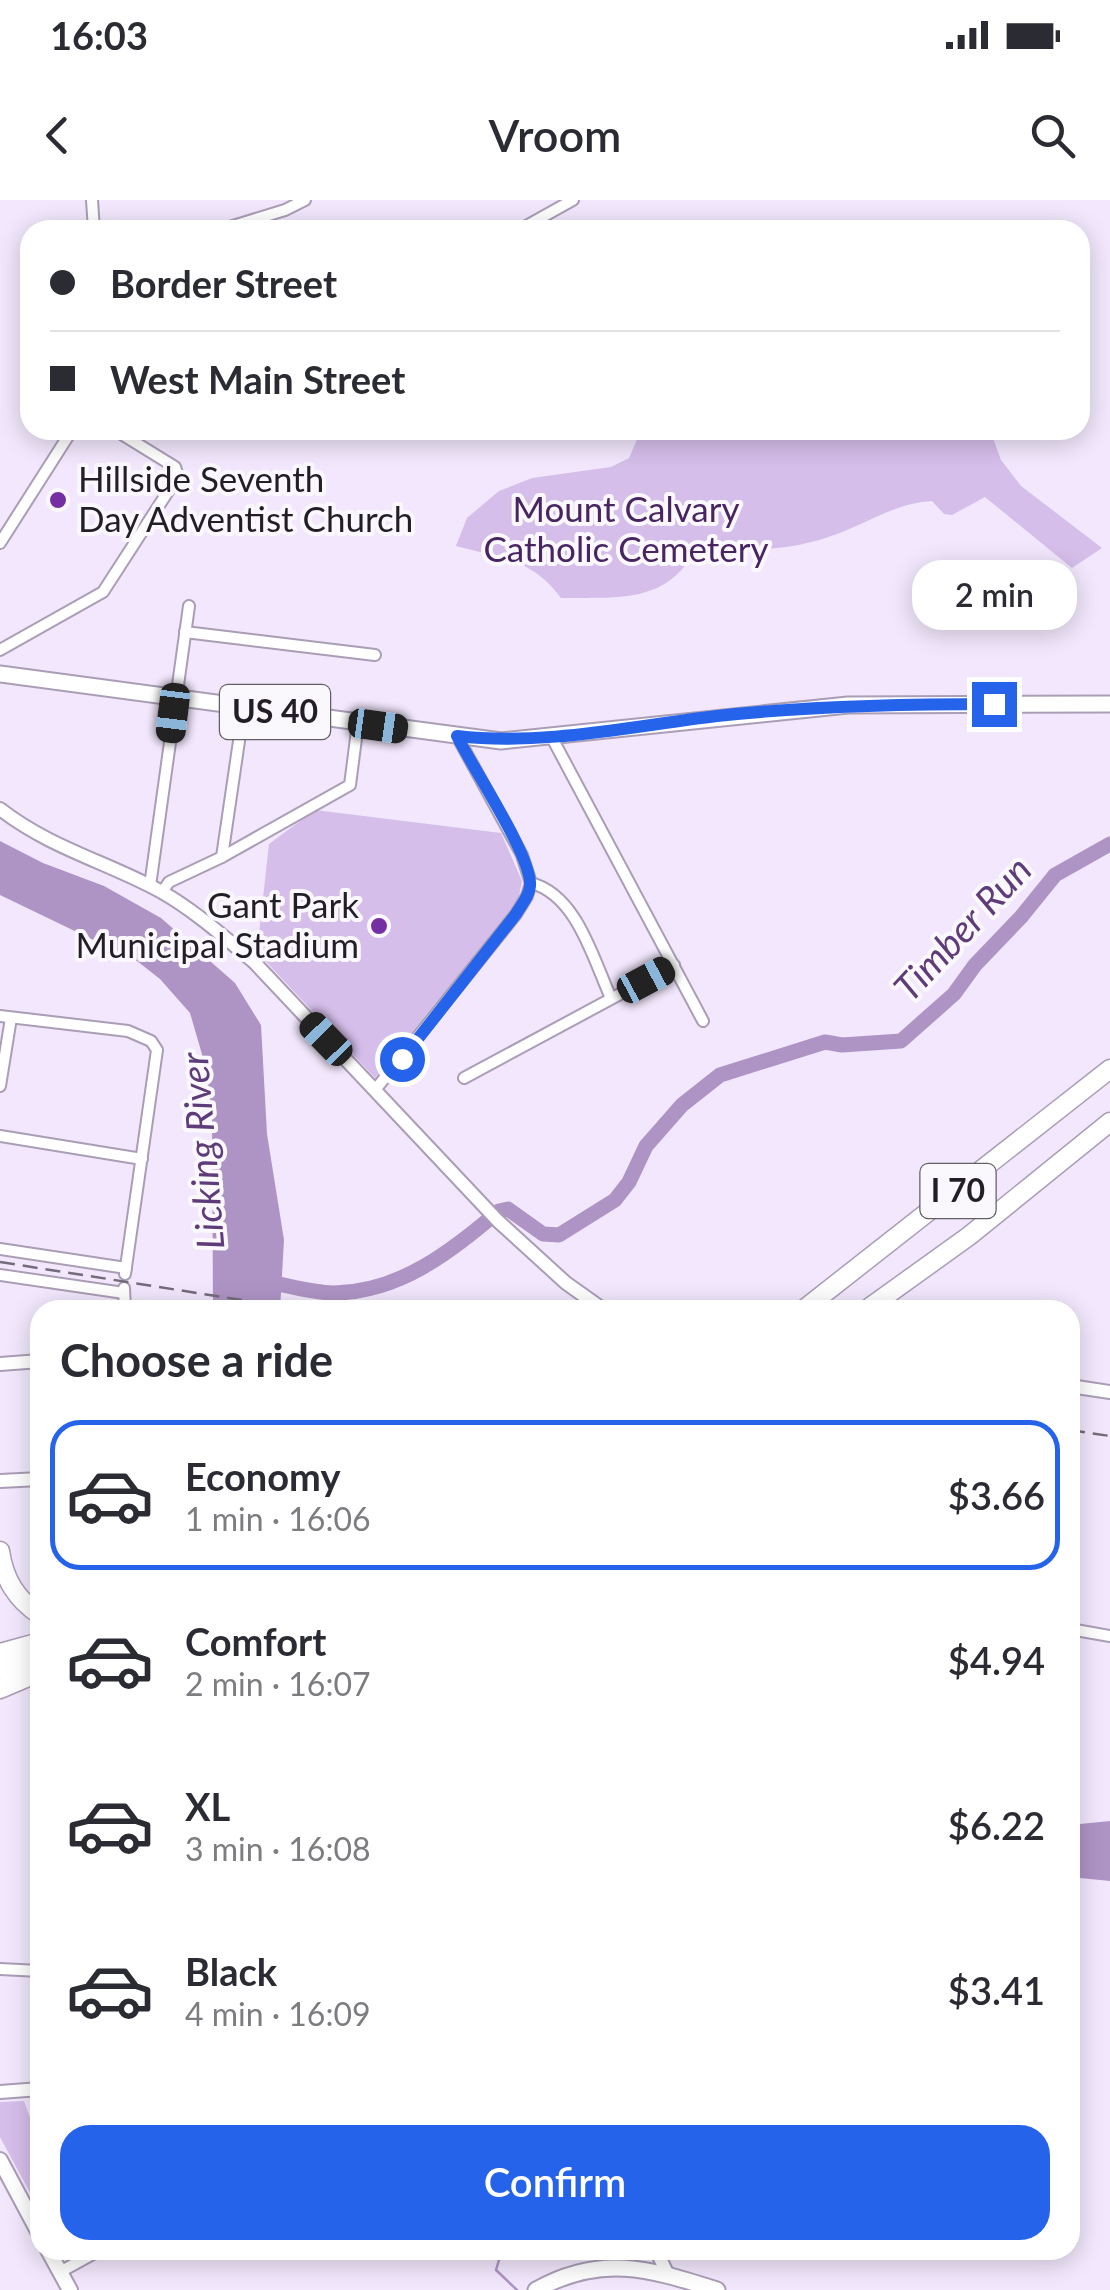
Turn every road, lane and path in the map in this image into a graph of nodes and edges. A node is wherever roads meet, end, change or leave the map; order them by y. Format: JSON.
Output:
{"nodes":[{"id":1,"x":304,"y":200,"type":"edge"},
{"id":2,"x":573,"y":200,"type":"edge"},
{"id":3,"x":253,"y":220,"type":"edge"},
{"id":4,"x":537,"y":220,"type":"edge"},
{"id":5,"x":66,"y":440,"type":"edge"},
{"id":6,"x":133,"y":441,"type":"edge"},
{"id":7,"x":0,"y":543,"type":"edge"},
{"id":8,"x":188,"y":606,"type":"dead end"},
{"id":9,"x":185,"y":632,"type":"junction"},
{"id":10,"x":0,"y":650,"type":"edge"},
{"id":11,"x":375,"y":655,"type":"dead end"},
{"id":12,"x":0,"y":674,"type":"edge"},
{"id":13,"x":175,"y":697,"type":"junction"},
{"id":14,"x":1110,"y":704,"type":"edge"},
{"id":15,"x":244,"y":707,"type":"junction"},
{"id":16,"x":358,"y":723,"type":"junction"},
{"id":17,"x":457,"y":736,"type":"junction"},
{"id":18,"x":551,"y":736,"type":"junction"},
{"id":19,"x":0,"y":810,"type":"edge"},
{"id":20,"x":222,"y":857,"type":"junction"},
{"id":21,"x":531,"y":883,"type":"junction"},
{"id":22,"x":156,"y":889,"type":"junction"},
{"id":23,"x":674,"y":965,"type":"junction"},
{"id":24,"x":611,"y":998,"type":"junction"},
{"id":25,"x":6,"y":1017,"type":"edge"},
{"id":26,"x":702,"y":1021,"type":"dead end"},
{"id":27,"x":1110,"y":1070,"type":"edge"},
{"id":28,"x":464,"y":1078,"type":"dead end"},
{"id":29,"x":0,"y":1086,"type":"edge"},
{"id":30,"x":375,"y":1090,"type":"junction"},
{"id":31,"x":1110,"y":1122,"type":"edge"},
{"id":32,"x":0,"y":1136,"type":"edge"},
{"id":33,"x":142,"y":1159,"type":"junction"},
{"id":34,"x":0,"y":1248,"type":"edge"},
{"id":35,"x":0,"y":1275,"type":"edge"},
{"id":36,"x":124,"y":1300,"type":"edge"},
{"id":37,"x":589,"y":1300,"type":"edge"},
{"id":38,"x":817,"y":1300,"type":"edge"},
{"id":39,"x":880,"y":1300,"type":"edge"},
{"id":40,"x":30,"y":1362,"type":"edge"},
{"id":41,"x":0,"y":1364,"type":"edge"},
{"id":42,"x":1080,"y":1388,"type":"edge"},
{"id":43,"x":1110,"y":1392,"type":"edge"},
{"id":44,"x":30,"y":1480,"type":"edge"},
{"id":45,"x":0,"y":1482,"type":"edge"},
{"id":46,"x":0,"y":1551,"type":"edge"},
{"id":47,"x":30,"y":1606,"type":"edge"},
{"id":48,"x":1080,"y":1631,"type":"edge"},
{"id":49,"x":1110,"y":1636,"type":"edge"},
{"id":50,"x":30,"y":1645,"type":"edge"},
{"id":51,"x":0,"y":1653,"type":"edge"},
{"id":52,"x":30,"y":1662,"type":"edge"},
{"id":53,"x":0,"y":1670,"type":"edge"},
{"id":54,"x":30,"y":1676,"type":"edge"},
{"id":55,"x":0,"y":1689,"type":"edge"},
{"id":56,"x":0,"y":1969,"type":"edge"},
{"id":57,"x":30,"y":1970,"type":"edge"},
{"id":58,"x":30,"y":2090,"type":"edge"},
{"id":59,"x":0,"y":2092,"type":"edge"},
{"id":60,"x":0,"y":2160,"type":"edge"},
{"id":61,"x":30,"y":2216,"type":"edge"},
{"id":62,"x":53,"y":2260,"type":"edge"},
{"id":63,"x":82,"y":2260,"type":"edge"},
{"id":64,"x":661,"y":2260,"type":"edge"},
{"id":65,"x":60,"y":2272,"type":"junction"},
{"id":66,"x":668,"y":2275,"type":"junction"},
{"id":67,"x":70,"y":2290,"type":"edge"},
{"id":68,"x":536,"y":2290,"type":"edge"},
{"id":69,"x":717,"y":2290,"type":"edge"}],
"edges":[{"from":1,"to":3,"type":"street"},
{"from":2,"to":4,"type":"street"},
{"from":5,"to":7,"type":"street"},
{"from":6,"to":10,"type":"street"},
{"from":8,"to":9,"type":"street"},
{"from":9,"to":11,"type":"street"},
{"from":9,"to":13,"type":"street"},
{"from":12,"to":13,"type":"main road","number":"US 40"},
{"from":13,"to":15,"type":"main road","number":"US 40"},
{"from":13,"to":22,"type":"street"},
{"from":14,"to":18,"type":"main road","number":"US 40"},
{"from":15,"to":16,"type":"main road","number":"US 40"},
{"from":15,"to":20,"type":"street"},
{"from":16,"to":17,"type":"main road","number":"US 40"},
{"from":16,"to":20,"type":"street"},
{"from":17,"to":18,"type":"main road","number":"US 40"},
{"from":17,"to":21,"type":"street"},
{"from":18,"to":23,"type":"street"},
{"from":19,"to":22,"type":"street"},
{"from":20,"to":22,"type":"street"},
{"from":21,"to":24,"type":"street"},
{"from":21,"to":30,"type":"street"},
{"from":22,"to":30,"type":"street"},
{"from":23,"to":24,"type":"street"},
{"from":23,"to":26,"type":"street"},
{"from":24,"to":28,"type":"street"},
{"from":25,"to":29,"type":"street"},
{"from":25,"to":33,"type":"street"},
{"from":27,"to":38,"type":"highway","number":"I 70"},
{"from":30,"to":37,"type":"street"},
{"from":31,"to":39,"type":"highway","number":"I 70"},
{"from":32,"to":33,"type":"street"},
{"from":33,"to":34,"type":"street"},
{"from":35,"to":36,"type":"street"},
{"from":40,"to":41,"type":"street"},
{"from":42,"to":43,"type":"street"},
{"from":44,"to":45,"type":"street"},
{"from":46,"to":47,"type":"highway"},
{"from":48,"to":49,"type":"street"},
{"from":50,"to":51,"type":"highway"},
{"from":52,"to":53,"type":"highway"},
{"from":54,"to":55,"type":"highway"},
{"from":56,"to":57,"type":"street"},
{"from":58,"to":59,"type":"street"},
{"from":60,"to":61,"type":"main road"},
{"from":62,"to":65,"type":"main road"},
{"from":63,"to":65,"type":"street"},
{"from":64,"to":66,"type":"street"},
{"from":65,"to":67,"type":"main road"},
{"from":66,"to":68,"type":"main road"},
{"from":66,"to":69,"type":"main road"}]}
